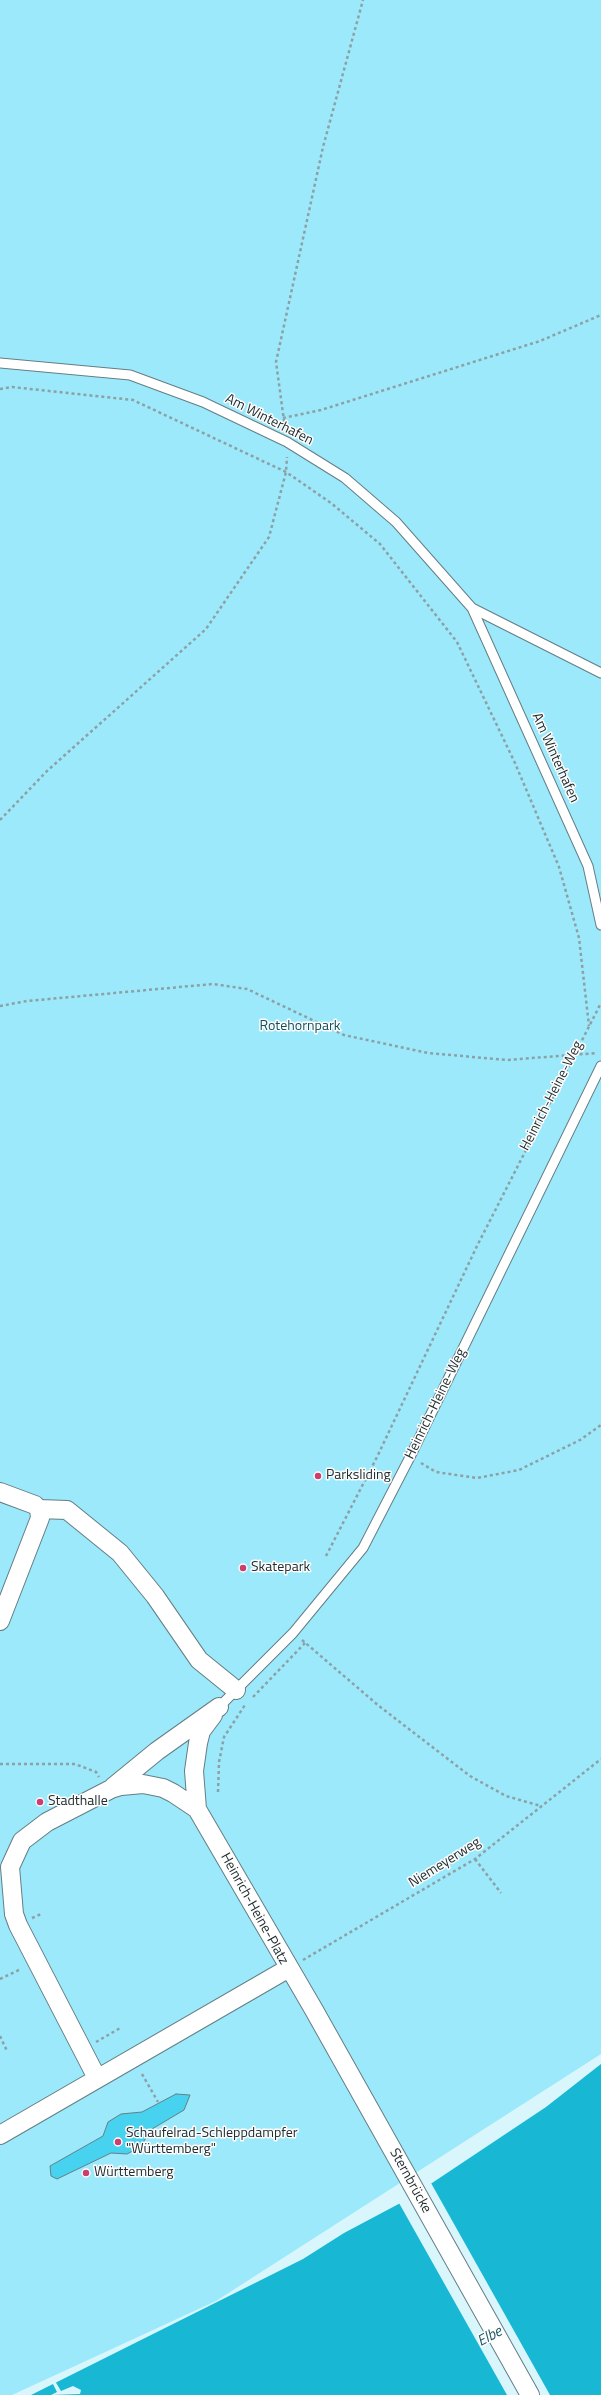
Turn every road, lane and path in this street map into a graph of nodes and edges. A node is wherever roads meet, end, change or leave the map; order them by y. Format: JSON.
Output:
{"nodes":[{"id":1,"x":363,"y":0,"type":"edge"},
{"id":2,"x":601,"y":315,"type":"edge"},
{"id":3,"x":0,"y":363,"type":"edge"},
{"id":4,"x":0,"y":388,"type":"edge"},
{"id":5,"x":283,"y":418,"type":"junction"},
{"id":6,"x":287,"y":442,"type":"junction"},
{"id":7,"x":286,"y":472,"type":"junction"},
{"id":8,"x":472,"y":608,"type":"junction"},
{"id":9,"x":601,"y":674,"type":"edge"},
{"id":10,"x":0,"y":820,"type":"edge"},
{"id":11,"x":601,"y":924,"type":"edge"},
{"id":12,"x":601,"y":1003,"type":"edge"},
{"id":13,"x":0,"y":1006,"type":"edge"},
{"id":14,"x":589,"y":1026,"type":"junction"},
{"id":15,"x":601,"y":1052,"type":"edge"},
{"id":16,"x":573,"y":1054,"type":"junction"},
{"id":17,"x":601,"y":1066,"type":"edge"},
{"id":18,"x":601,"y":1424,"type":"edge"},
{"id":19,"x":410,"y":1457,"type":"junction"},
{"id":20,"x":0,"y":1492,"type":"edge"},
{"id":21,"x":39,"y":1509,"type":"junction"},
{"id":22,"x":326,"y":1556,"type":"dead end"},
{"id":23,"x":0,"y":1621,"type":"edge"},
{"id":24,"x":236,"y":1690,"type":"junction"},
{"id":25,"x":219,"y":1707,"type":"junction"},
{"id":26,"x":601,"y":1760,"type":"edge"},
{"id":27,"x":0,"y":1764,"type":"edge"},
{"id":28,"x":96,"y":1772,"type":"dead end"},
{"id":29,"x":111,"y":1790,"type":"junction"},
{"id":30,"x":218,"y":1792,"type":"dead end"},
{"id":31,"x":541,"y":1806,"type":"junction"},
{"id":32,"x":197,"y":1810,"type":"junction"},
{"id":33,"x":474,"y":1859,"type":"junction"},
{"id":34,"x":501,"y":1894,"type":"dead end"},
{"id":35,"x":36,"y":1961,"type":"junction"},
{"id":36,"x":288,"y":1968,"type":"junction"},
{"id":37,"x":0,"y":1979,"type":"edge"},
{"id":38,"x":122,"y":2028,"type":"dead end"},
{"id":39,"x":0,"y":2036,"type":"edge"},
{"id":40,"x":83,"y":2050,"type":"junction"},
{"id":41,"x":7,"y":2051,"type":"dead end"},
{"id":42,"x":142,"y":2074,"type":"dead end"},
{"id":43,"x":97,"y":2078,"type":"junction"},
{"id":44,"x":158,"y":2102,"type":"dead end"},
{"id":45,"x":0,"y":2135,"type":"edge"},
{"id":46,"x":530,"y":2395,"type":"edge"}],
"edges":[{"from":1,"to":5,"type":"path"},
{"from":2,"to":5,"type":"path"},
{"from":3,"to":6,"type":"lane","name":"Am Winterhafen"},
{"from":4,"to":7,"type":"path"},
{"from":5,"to":6,"type":"path"},
{"from":6,"to":7,"type":"path"},
{"from":6,"to":8,"type":"lane","name":"Am Winterhafen"},
{"from":7,"to":10,"type":"path"},
{"from":7,"to":14,"type":"path"},
{"from":8,"to":9,"type":"lane","name":"Am Winterhafen"},
{"from":8,"to":11,"type":"lane","name":"Am Winterhafen"},
{"from":12,"to":14,"type":"path","name":"Heinrich-Heine-Weg"},
{"from":13,"to":16,"type":"path"},
{"from":14,"to":16,"type":"path","name":"Heinrich-Heine-Weg"},
{"from":15,"to":16,"type":"path"},
{"from":16,"to":22,"type":"path","name":"Heinrich-Heine-Weg"},
{"from":17,"to":19,"type":"lane","name":"Heinrich-Heine-Weg"},
{"from":18,"to":19,"type":"path"},
{"from":19,"to":24,"type":"lane","name":"Heinrich-Heine-Weg"},
{"from":20,"to":21,"type":"street"},
{"from":21,"to":23,"type":"street"},
{"from":21,"to":24,"type":"street"},
{"from":24,"to":25,"type":"lane","name":"Heinrich-Heine-Weg"},
{"from":25,"to":29,"type":"street","name":"Heinrich-Heine-Weg"},
{"from":25,"to":32,"type":"street","name":"Heinrich-Heine-Weg"},
{"from":26,"to":31,"type":"path","name":"Niemeyerweg"},
{"from":27,"to":28,"type":"path"},
{"from":29,"to":32,"type":"street","name":"Heinrich-Heine-Platz"},
{"from":29,"to":35,"type":"street","name":"Heinrich-Heine-Platz"},
{"from":30,"to":31,"type":"path"},
{"from":31,"to":33,"type":"path","name":"Niemeyerweg"},
{"from":32,"to":36,"type":"street","name":"Heinrich-Heine-Platz"},
{"from":33,"to":34,"type":"path"},
{"from":33,"to":36,"type":"path","name":"Niemeyerweg"},
{"from":35,"to":37,"type":"path"},
{"from":35,"to":40,"type":"street","name":"Heinrich-Heine-Platz"},
{"from":36,"to":43,"type":"street","name":"Heinrich-Heine-Platz"},
{"from":36,"to":46,"type":"street","name":"Sternbrücke"},
{"from":38,"to":40,"type":"path"},
{"from":39,"to":41,"type":"path"},
{"from":40,"to":43,"type":"street","name":"Heinrich-Heine-Platz"},
{"from":42,"to":44,"type":"path"},
{"from":43,"to":45,"type":"street"}]}
